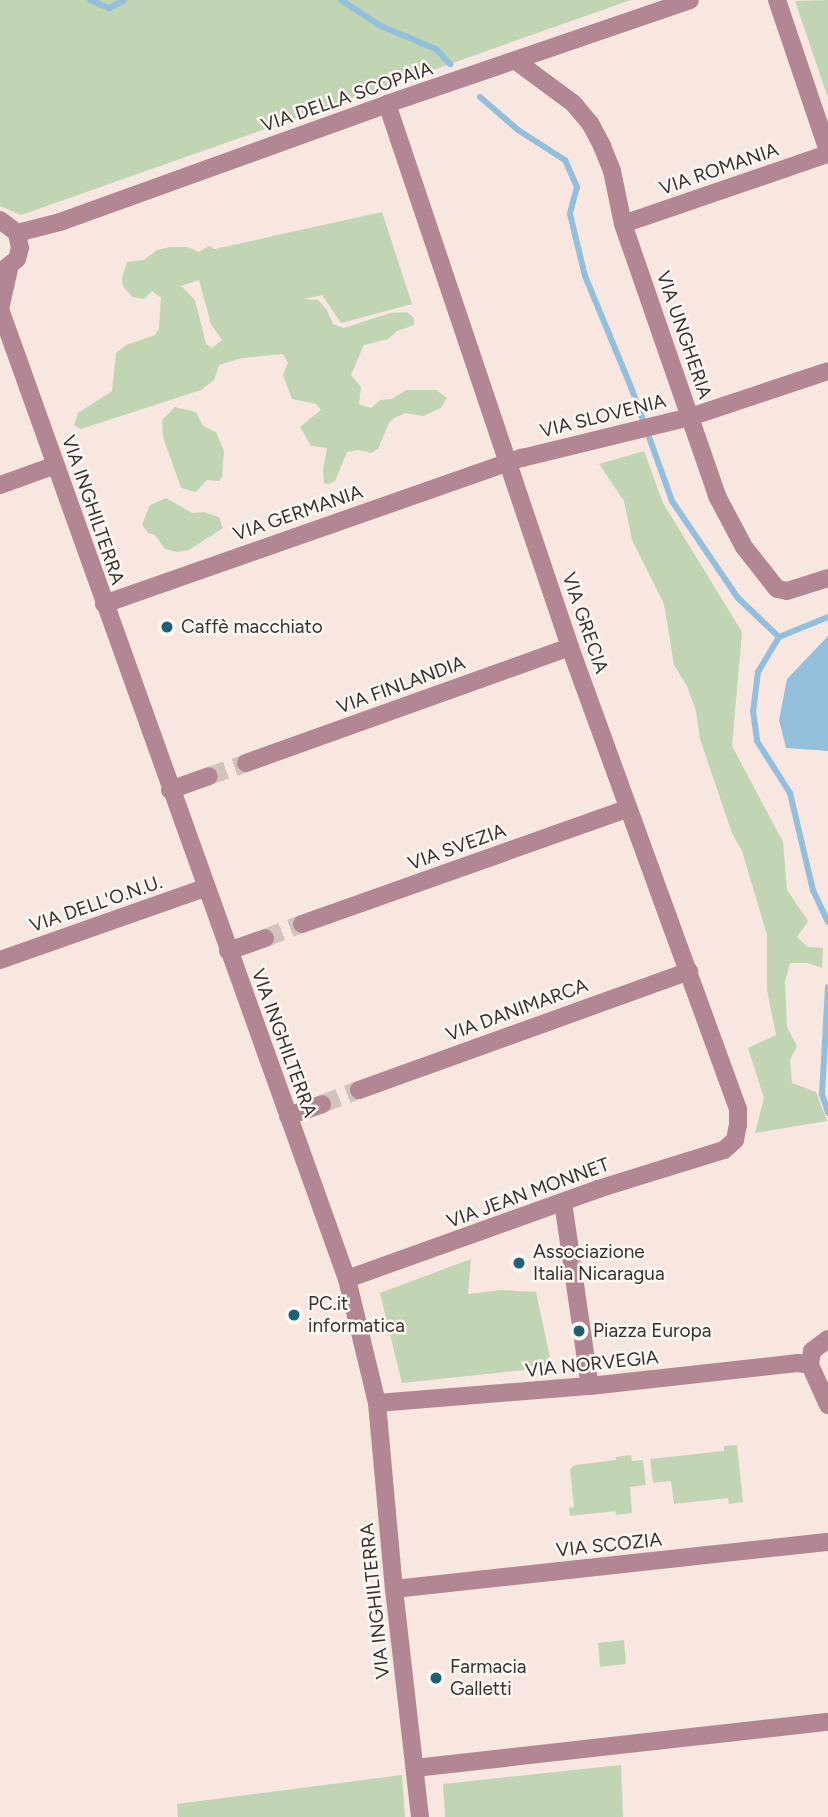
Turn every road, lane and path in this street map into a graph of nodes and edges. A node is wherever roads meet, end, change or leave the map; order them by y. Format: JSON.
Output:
{"nodes":[{"id":1,"x":690,"y":0,"type":"edge"},
{"id":2,"x":777,"y":0,"type":"edge"},
{"id":3,"x":516,"y":61,"type":"junction"},
{"id":4,"x":387,"y":104,"type":"junction"},
{"id":5,"x":828,"y":153,"type":"edge"},
{"id":6,"x":0,"y":220,"type":"edge"},
{"id":7,"x":623,"y":224,"type":"junction"},
{"id":8,"x":19,"y":240,"type":"junction"},
{"id":9,"x":5,"y":271,"type":"edge"},
{"id":10,"x":0,"y":309,"type":"edge"},
{"id":11,"x":828,"y":371,"type":"edge"},
{"id":12,"x":682,"y":419,"type":"junction"},
{"id":13,"x":507,"y":462,"type":"junction"},
{"id":14,"x":56,"y":466,"type":"junction"},
{"id":15,"x":0,"y":485,"type":"edge"},
{"id":16,"x":828,"y":578,"type":"edge"},
{"id":17,"x":104,"y":604,"type":"junction"},
{"id":18,"x":570,"y":647,"type":"junction"},
{"id":19,"x":246,"y":764,"type":"tunnel mouth"},
{"id":20,"x":209,"y":776,"type":"tunnel mouth"},
{"id":21,"x":170,"y":790,"type":"junction"},
{"id":22,"x":627,"y":809,"type":"junction"},
{"id":23,"x":205,"y":888,"type":"junction"},
{"id":24,"x":302,"y":925,"type":"tunnel mouth"},
{"id":25,"x":265,"y":938,"type":"tunnel mouth"},
{"id":26,"x":228,"y":951,"type":"junction"},
{"id":27,"x":0,"y":960,"type":"edge"},
{"id":28,"x":689,"y":971,"type":"junction"},
{"id":29,"x":359,"y":1090,"type":"tunnel mouth"},
{"id":30,"x":322,"y":1104,"type":"tunnel mouth"},
{"id":31,"x":288,"y":1116,"type":"junction"},
{"id":32,"x":724,"y":1150,"type":"joint"},
{"id":33,"x":563,"y":1202,"type":"junction"},
{"id":34,"x":347,"y":1279,"type":"junction"},
{"id":35,"x":827,"y":1339,"type":"edge"},
{"id":36,"x":810,"y":1365,"type":"junction"},
{"id":37,"x":590,"y":1386,"type":"junction"},
{"id":38,"x":377,"y":1403,"type":"junction"},
{"id":39,"x":828,"y":1405,"type":"edge"},
{"id":40,"x":828,"y":1542,"type":"edge"},
{"id":41,"x":394,"y":1589,"type":"junction"},
{"id":42,"x":828,"y":1722,"type":"edge"},
{"id":43,"x":415,"y":1768,"type":"junction"},
{"id":44,"x":420,"y":1817,"type":"edge"}],
"edges":[{"from":1,"to":3,"type":"street","name":"VIA DELLA SCOPAIA"},
{"from":2,"to":5,"type":"street"},
{"from":3,"to":4,"type":"street","name":"VIA DELLA SCOPAIA"},
{"from":3,"to":7,"type":"street","name":"VIA UNGHERIA"},
{"from":4,"to":8,"type":"street","name":"VIA DELLA SCOPAIA"},
{"from":4,"to":13,"type":"street","name":"VIA GRECIA"},
{"from":5,"to":7,"type":"street","name":"VIA ROMANIA"},
{"from":6,"to":8,"type":"street"},
{"from":7,"to":12,"type":"street","name":"VIA UNGHERIA"},
{"from":8,"to":9,"type":"street","name":"VIA INGHILTERRA"},
{"from":9,"to":10,"type":"street","name":"VIA INGHILTERRA"},
{"from":10,"to":14,"type":"street","name":"VIA INGHILTERRA"},
{"from":11,"to":12,"type":"street","name":"VIA SLOVENIA"},
{"from":12,"to":13,"type":"street","name":"VIA SLOVENIA"},
{"from":12,"to":16,"type":"street","name":"VIA UNGHERIA"},
{"from":13,"to":17,"type":"street","name":"VIA GERMANIA"},
{"from":13,"to":18,"type":"street","name":"VIA GRECIA"},
{"from":14,"to":15,"type":"street"},
{"from":14,"to":17,"type":"street","name":"VIA INGHILTERRA"},
{"from":17,"to":21,"type":"street","name":"VIA INGHILTERRA"},
{"from":18,"to":19,"type":"street","name":"VIA FINLANDIA"},
{"from":18,"to":22,"type":"street","name":"VIA GRECIA"},
{"from":20,"to":21,"type":"street"},
{"from":21,"to":23,"type":"street","name":"VIA INGHILTERRA"},
{"from":22,"to":24,"type":"street","name":"VIA SVEZIA"},
{"from":22,"to":28,"type":"street","name":"VIA GRECIA"},
{"from":23,"to":26,"type":"street","name":"VIA INGHILTERRA"},
{"from":23,"to":27,"type":"street","name":"VIA DELL'O.N.U."},
{"from":25,"to":26,"type":"street"},
{"from":26,"to":31,"type":"street","name":"VIA INGHILTERRA"},
{"from":28,"to":29,"type":"street","name":"VIA DANIMARCA"},
{"from":28,"to":32,"type":"street","name":"VIA GRECIA"},
{"from":30,"to":31,"type":"street"},
{"from":31,"to":34,"type":"street","name":"VIA INGHILTERRA"},
{"from":32,"to":33,"type":"street","name":"VIA JEAN MONNET"},
{"from":33,"to":34,"type":"street","name":"VIA JEAN MONNET"},
{"from":33,"to":37,"type":"street"},
{"from":34,"to":38,"type":"street","name":"VIA INGHILTERRA"},
{"from":35,"to":36,"type":"street"},
{"from":36,"to":37,"type":"street","name":"VIA NORVEGIA"},
{"from":36,"to":39,"type":"street"},
{"from":37,"to":38,"type":"street","name":"VIA NORVEGIA"},
{"from":38,"to":41,"type":"street","name":"VIA INGHILTERRA"},
{"from":40,"to":41,"type":"street","name":"VIA SCOZIA"},
{"from":41,"to":43,"type":"street","name":"VIA INGHILTERRA"},
{"from":42,"to":43,"type":"street"},
{"from":43,"to":44,"type":"street","name":"VIA INGHILTERRA"}]}
